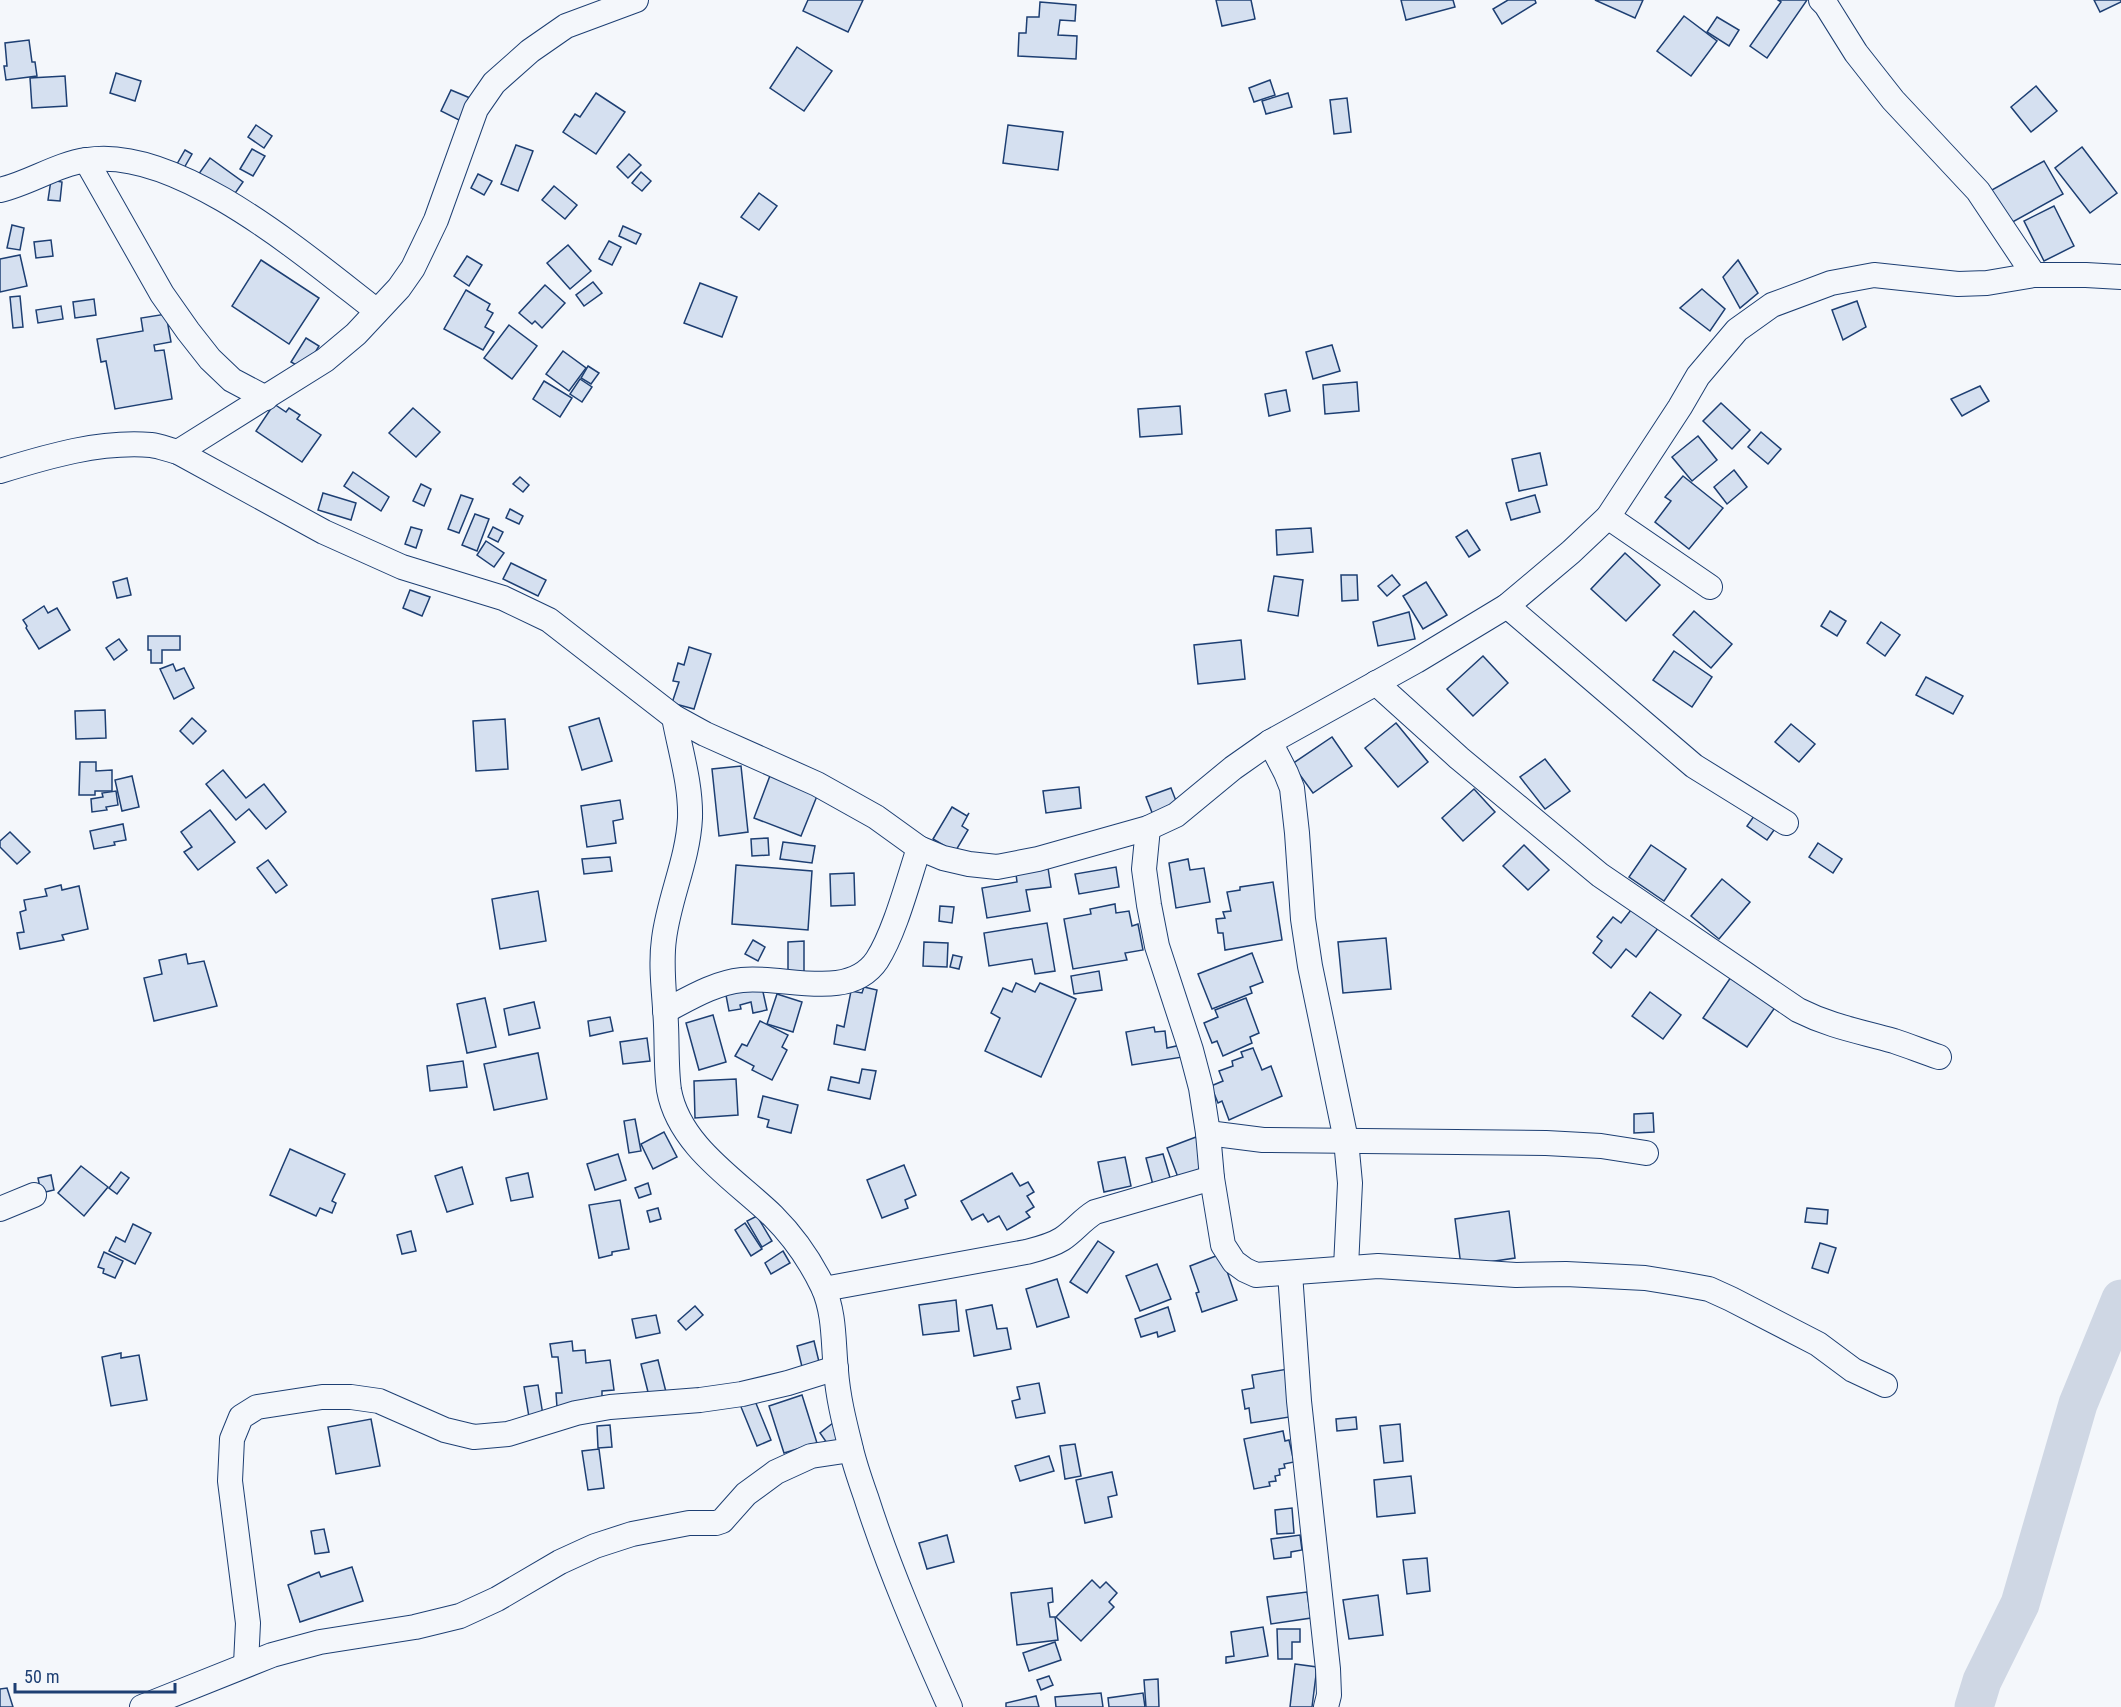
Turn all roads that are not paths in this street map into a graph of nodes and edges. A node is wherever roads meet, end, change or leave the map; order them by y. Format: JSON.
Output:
{"nodes":[{"id":1,"x":636,"y":0,"type":"edge"},
{"id":2,"x":1821,"y":0,"type":"edge"},
{"id":3,"x":86,"y":160,"type":"junction"},
{"id":4,"x":0,"y":190,"type":"edge"},
{"id":5,"x":2034,"y":275,"type":"junction"},
{"id":6,"x":2121,"y":278,"type":"edge"},
{"id":7,"x":377,"y":312,"type":"junction"},
{"id":8,"x":266,"y":398,"type":"junction"},
{"id":9,"x":178,"y":452,"type":"junction"},
{"id":10,"x":0,"y":471,"type":"edge"},
{"id":11,"x":1608,"y":517,"type":"junction"},
{"id":12,"x":1710,"y":587,"type":"dead end"},
{"id":13,"x":1507,"y":606,"type":"junction"},
{"id":14,"x":1376,"y":683,"type":"junction"},
{"id":15,"x":674,"y":717,"type":"junction"},
{"id":16,"x":1270,"y":742,"type":"junction"},
{"id":17,"x":1786,"y":823,"type":"dead end"},
{"id":18,"x":1148,"y":828,"type":"junction"},
{"id":19,"x":919,"y":848,"type":"junction"},
{"id":20,"x":665,"y":1011,"type":"junction"},
{"id":21,"x":1939,"y":1058,"type":"dead end"},
{"id":22,"x":1208,"y":1133,"type":"junction"},
{"id":23,"x":1346,"y":1140,"type":"junction"},
{"id":24,"x":1646,"y":1152,"type":"dead end"},
{"id":25,"x":1212,"y":1178,"type":"junction"},
{"id":26,"x":34,"y":1195,"type":"dead end"},
{"id":27,"x":0,"y":1209,"type":"edge"},
{"id":28,"x":1346,"y":1267,"type":"junction"},
{"id":29,"x":1290,"y":1273,"type":"junction"},
{"id":30,"x":824,"y":1289,"type":"junction"},
{"id":31,"x":836,"y":1368,"type":"junction"},
{"id":32,"x":1885,"y":1385,"type":"dead end"},
{"id":33,"x":851,"y":1450,"type":"junction"},
{"id":34,"x":246,"y":1664,"type":"junction"},
{"id":35,"x":142,"y":1707,"type":"edge"},
{"id":36,"x":950,"y":1707,"type":"edge"},
{"id":37,"x":1326,"y":1707,"type":"edge"}],
"edges":[{"from":1,"to":7,"type":"street"},
{"from":2,"to":5,"type":"street"},
{"from":3,"to":4,"type":"street"},
{"from":3,"to":7,"type":"street"},
{"from":3,"to":8,"type":"street"},
{"from":5,"to":6,"type":"street"},
{"from":5,"to":11,"type":"street"},
{"from":7,"to":8,"type":"street"},
{"from":8,"to":9,"type":"street"},
{"from":9,"to":10,"type":"street"},
{"from":9,"to":15,"type":"street"},
{"from":11,"to":12,"type":"street"},
{"from":11,"to":13,"type":"street"},
{"from":13,"to":14,"type":"street"},
{"from":13,"to":17,"type":"street"},
{"from":14,"to":16,"type":"street"},
{"from":14,"to":21,"type":"street"},
{"from":15,"to":19,"type":"street"},
{"from":15,"to":20,"type":"street"},
{"from":16,"to":18,"type":"street"},
{"from":16,"to":23,"type":"street"},
{"from":18,"to":19,"type":"street"},
{"from":18,"to":22,"type":"street"},
{"from":19,"to":20,"type":"street"},
{"from":20,"to":30,"type":"street"},
{"from":22,"to":23,"type":"street"},
{"from":22,"to":25,"type":"street"},
{"from":23,"to":24,"type":"street"},
{"from":23,"to":28,"type":"street"},
{"from":25,"to":29,"type":"street"},
{"from":25,"to":30,"type":"street"},
{"from":26,"to":27,"type":"street"},
{"from":28,"to":29,"type":"street"},
{"from":28,"to":32,"type":"street"},
{"from":29,"to":37,"type":"street"},
{"from":30,"to":31,"type":"street"},
{"from":31,"to":33,"type":"street"},
{"from":31,"to":34,"type":"street"},
{"from":33,"to":34,"type":"street"},
{"from":33,"to":36,"type":"street"},
{"from":34,"to":35,"type":"street"}]}
